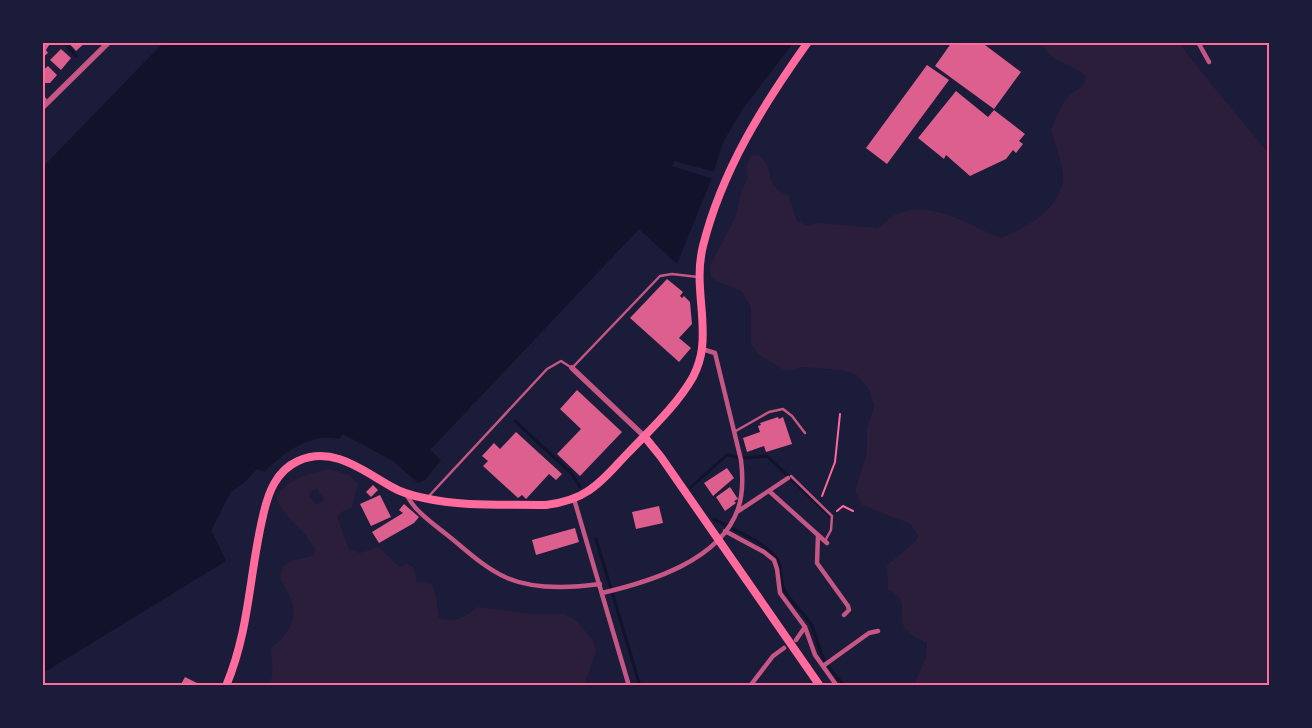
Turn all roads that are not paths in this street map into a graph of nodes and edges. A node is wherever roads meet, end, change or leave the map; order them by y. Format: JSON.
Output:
{"nodes":[{"id":1,"x":109,"y":42,"type":"edge"},
{"id":2,"x":808,"y":42,"type":"edge"},
{"id":3,"x":1198,"y":42,"type":"edge"},
{"id":4,"x":1209,"y":62,"type":"dead end"},
{"id":5,"x":42,"y":97,"type":"edge"},
{"id":6,"x":45,"y":105,"type":"edge"},
{"id":7,"x":698,"y":277,"type":"junction"},
{"id":8,"x":702,"y":349,"type":"junction"},
{"id":9,"x":572,"y":368,"type":"junction"},
{"id":10,"x":734,"y":432,"type":"junction"},
{"id":11,"x":805,"y":433,"type":"dead end"},
{"id":12,"x":644,"y":436,"type":"junction"},
{"id":13,"x":790,"y":477,"type":"joint"},
{"id":14,"x":770,"y":491,"type":"junction"},
{"id":15,"x":406,"y":493,"type":"junction"},
{"id":16,"x":574,"y":498,"type":"junction"},
{"id":17,"x":426,"y":499,"type":"junction"},
{"id":18,"x":737,"y":512,"type":"junction"},
{"id":19,"x":726,"y":529,"type":"junction"},
{"id":20,"x":818,"y":535,"type":"junction"},
{"id":21,"x":718,"y":539,"type":"junction"},
{"id":22,"x":826,"y":542,"type":"joint"},
{"id":23,"x":600,"y":584,"type":"junction"},
{"id":24,"x":605,"y":593,"type":"junction"},
{"id":25,"x":844,"y":615,"type":"dead end"},
{"id":26,"x":805,"y":626,"type":"junction"},
{"id":27,"x":878,"y":631,"type":"dead end"},
{"id":28,"x":796,"y":640,"type":"dead end"},
{"id":29,"x":784,"y":648,"type":"dead end"},
{"id":30,"x":823,"y":666,"type":"junction"},
{"id":31,"x":226,"y":686,"type":"edge"},
{"id":32,"x":630,"y":686,"type":"edge"},
{"id":33,"x":750,"y":686,"type":"edge"},
{"id":34,"x":820,"y":686,"type":"edge"},
{"id":35,"x":836,"y":686,"type":"edge"}],
"edges":[{"from":1,"to":6,"type":"street"},
{"from":2,"to":7,"type":"highway"},
{"from":3,"to":4,"type":"street"},
{"from":5,"to":6,"type":"street"},
{"from":7,"to":8,"type":"highway"},
{"from":7,"to":9,"type":"lane"},
{"from":8,"to":10,"type":"street"},
{"from":8,"to":12,"type":"highway"},
{"from":9,"to":12,"type":"street"},
{"from":9,"to":17,"type":"lane"},
{"from":10,"to":11,"type":"lane"},
{"from":10,"to":18,"type":"street"},
{"from":12,"to":16,"type":"highway"},
{"from":12,"to":21,"type":"highway"},
{"from":13,"to":14,"type":"street"},
{"from":13,"to":22,"type":"lane"},
{"from":14,"to":18,"type":"street"},
{"from":14,"to":20,"type":"street"},
{"from":15,"to":17,"type":"highway"},
{"from":15,"to":23,"type":"street"},
{"from":15,"to":31,"type":"highway"},
{"from":16,"to":17,"type":"highway"},
{"from":16,"to":23,"type":"street"},
{"from":18,"to":19,"type":"street"},
{"from":19,"to":21,"type":"street"},
{"from":19,"to":26,"type":"street"},
{"from":20,"to":22,"type":"street"},
{"from":20,"to":25,"type":"street"},
{"from":21,"to":24,"type":"street"},
{"from":21,"to":34,"type":"highway"},
{"from":23,"to":24,"type":"street"},
{"from":24,"to":32,"type":"street"},
{"from":26,"to":28,"type":"street"},
{"from":26,"to":30,"type":"street"},
{"from":27,"to":30,"type":"street"},
{"from":29,"to":33,"type":"street"},
{"from":30,"to":35,"type":"street"}]}
